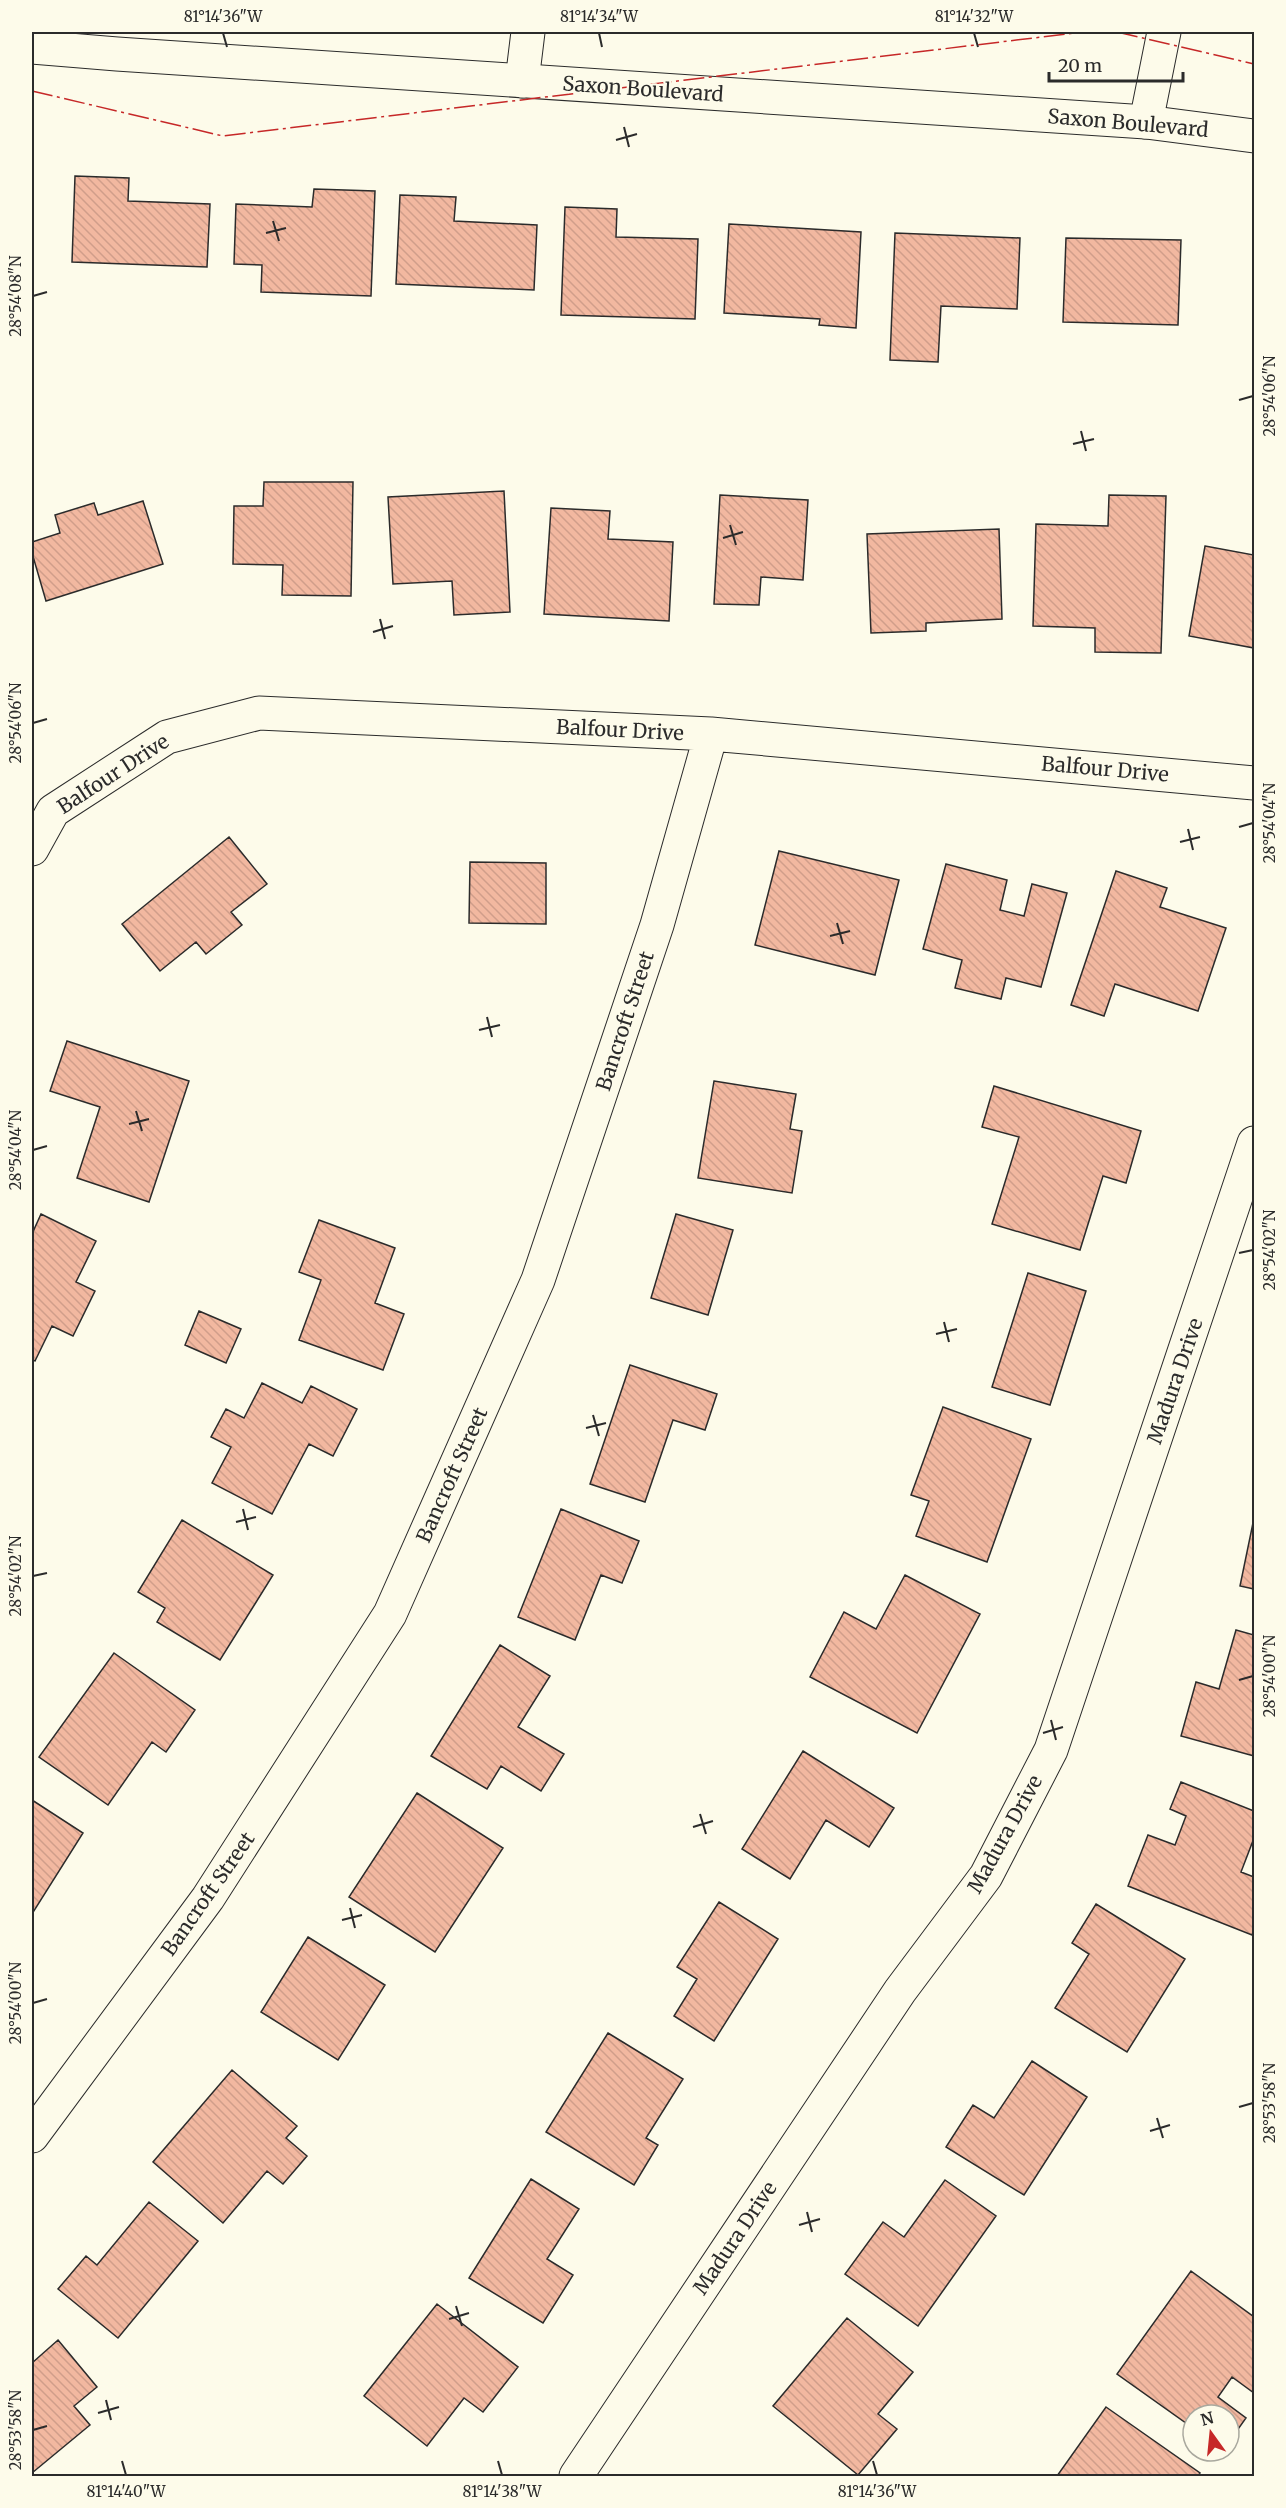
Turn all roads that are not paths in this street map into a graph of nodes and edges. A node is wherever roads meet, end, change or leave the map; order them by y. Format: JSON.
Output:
{"nodes":[{"id":1,"x":528,"y":32,"type":"edge"},
{"id":2,"x":1164,"y":32,"type":"edge"},
{"id":3,"x":32,"y":47,"type":"edge"},
{"id":4,"x":522,"y":81,"type":"junction"},
{"id":5,"x":1146,"y":122,"type":"junction"},
{"id":6,"x":1254,"y":136,"type":"edge"},
{"id":7,"x":711,"y":734,"type":"junction"},
{"id":8,"x":1254,"y":783,"type":"edge"},
{"id":9,"x":32,"y":849,"type":"edge"},
{"id":10,"x":1254,"y":1143,"type":"edge"},
{"id":11,"x":32,"y":2136,"type":"edge"},
{"id":12,"x":576,"y":2476,"type":"edge"}],
"edges":[{"from":1,"to":4,"type":"street"},
{"from":2,"to":5,"type":"street"},
{"from":3,"to":4,"type":"street","name":"Saxon Boulevard"},
{"from":4,"to":5,"type":"street","name":"Saxon Boulevard"},
{"from":5,"to":6,"type":"street","name":"Saxon Boulevard"},
{"from":7,"to":8,"type":"street","name":"Balfour Drive"},
{"from":7,"to":9,"type":"street","name":"Balfour Drive"},
{"from":7,"to":11,"type":"street","name":"Bancroft Street"},
{"from":10,"to":12,"type":"street","name":"Madura Drive"}]}
